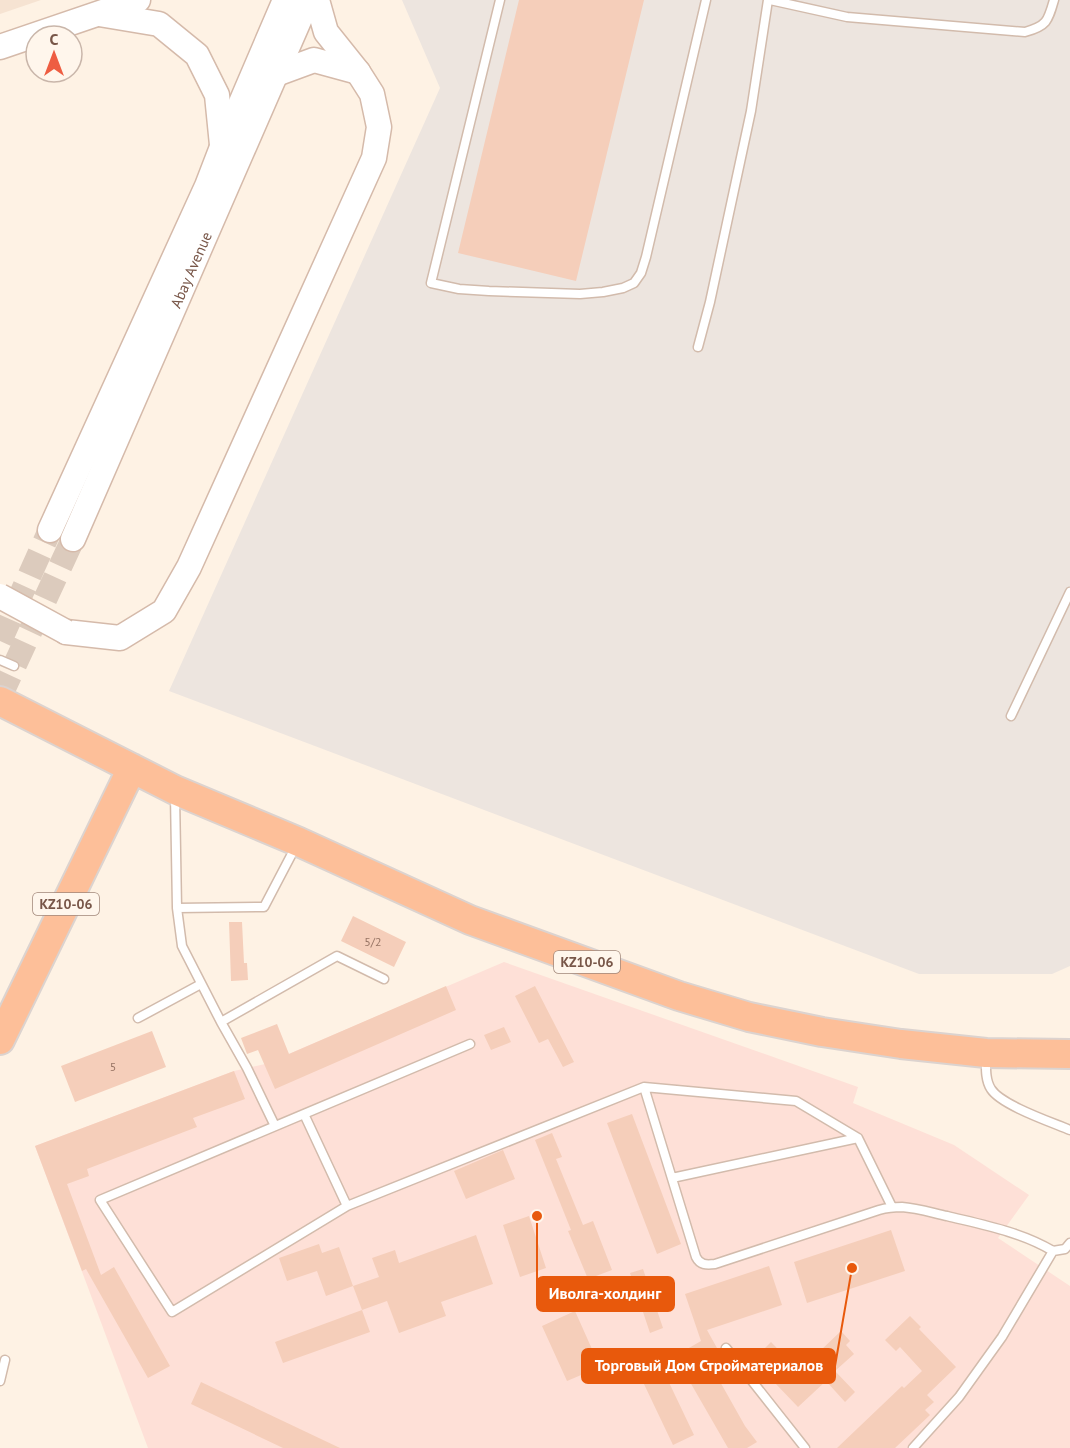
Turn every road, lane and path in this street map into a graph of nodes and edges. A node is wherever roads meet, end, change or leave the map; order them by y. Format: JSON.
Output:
{"nodes":[{"id":1,"x":138,"y":0,"type":"edge"},
{"id":2,"x":285,"y":0,"type":"edge"},
{"id":3,"x":308,"y":0,"type":"edge"},
{"id":4,"x":316,"y":0,"type":"edge"},
{"id":5,"x":500,"y":0,"type":"edge"},
{"id":6,"x":706,"y":0,"type":"edge"},
{"id":7,"x":769,"y":0,"type":"edge"},
{"id":8,"x":1054,"y":0,"type":"edge"},
{"id":9,"x":99,"y":14,"type":"junction"},
{"id":10,"x":0,"y":47,"type":"edge"},
{"id":11,"x":358,"y":72,"type":"junction"},
{"id":12,"x":276,"y":74,"type":"junction"},
{"id":13,"x":222,"y":147,"type":"junction"},
{"id":14,"x":698,"y":347,"type":"dead end"},
{"id":15,"x":1070,"y":592,"type":"edge"},
{"id":16,"x":0,"y":596,"type":"edge"},
{"id":17,"x":0,"y":660,"type":"edge"},
{"id":18,"x":14,"y":666,"type":"dead end"},
{"id":19,"x":0,"y":701,"type":"edge"},
{"id":20,"x":1011,"y":716,"type":"dead end"},
{"id":21,"x":132,"y":768,"type":"junction"},
{"id":22,"x":175,"y":790,"type":"junction"},
{"id":23,"x":299,"y":842,"type":"junction"},
{"id":24,"x":177,"y":908,"type":"junction"},
{"id":25,"x":384,"y":979,"type":"dead end"},
{"id":26,"x":201,"y":984,"type":"junction"},
{"id":27,"x":138,"y":1018,"type":"dead end"},
{"id":28,"x":221,"y":1022,"type":"junction"},
{"id":29,"x":0,"y":1040,"type":"edge"},
{"id":30,"x":470,"y":1044,"type":"dead end"},
{"id":31,"x":986,"y":1053,"type":"junction"},
{"id":32,"x":1070,"y":1054,"type":"edge"},
{"id":33,"x":644,"y":1087,"type":"junction"},
{"id":34,"x":304,"y":1113,"type":"junction"},
{"id":35,"x":274,"y":1126,"type":"junction"},
{"id":36,"x":1070,"y":1130,"type":"edge"},
{"id":37,"x":858,"y":1138,"type":"junction"},
{"id":38,"x":672,"y":1178,"type":"junction"},
{"id":39,"x":347,"y":1206,"type":"junction"},
{"id":40,"x":892,"y":1207,"type":"junction"},
{"id":41,"x":1070,"y":1243,"type":"edge"},
{"id":42,"x":1053,"y":1251,"type":"junction"},
{"id":43,"x":726,"y":1348,"type":"dead end"},
{"id":44,"x":5,"y":1360,"type":"dead end"},
{"id":45,"x":0,"y":1381,"type":"edge"},
{"id":46,"x":805,"y":1448,"type":"edge"},
{"id":47,"x":913,"y":1448,"type":"edge"}],
"edges":[{"from":1,"to":9,"type":"main road"},
{"from":2,"to":13,"type":"main road","name":"Abay Avenue"},
{"from":3,"to":12,"type":"main road","name":"Abay Avenue"},
{"from":4,"to":11,"type":"main road"},
{"from":5,"to":6,"type":"lane"},
{"from":7,"to":8,"type":"lane"},
{"from":7,"to":14,"type":"lane"},
{"from":9,"to":10,"type":"main road"},
{"from":9,"to":13,"type":"main road"},
{"from":11,"to":12,"type":"main road"},
{"from":11,"to":16,"type":"main road","bridge":true},
{"from":12,"to":13,"type":"main road","name":"Abay Avenue"},
{"from":15,"to":20,"type":"lane"},
{"from":17,"to":18,"type":"lane"},
{"from":19,"to":21,"type":"highway","number":"KZ10-06"},
{"from":21,"to":22,"type":"highway","number":"KZ10-06"},
{"from":21,"to":29,"type":"highway","number":"KZ10-06"},
{"from":22,"to":23,"type":"highway","number":"KZ10-06"},
{"from":22,"to":24,"type":"lane"},
{"from":23,"to":24,"type":"lane"},
{"from":23,"to":31,"type":"highway","number":"KZ10-06"},
{"from":24,"to":26,"type":"lane"},
{"from":25,"to":28,"type":"lane"},
{"from":26,"to":27,"type":"lane"},
{"from":26,"to":28,"type":"lane"},
{"from":28,"to":35,"type":"lane"},
{"from":30,"to":34,"type":"lane"},
{"from":31,"to":32,"type":"highway","number":"KZ10-06"},
{"from":31,"to":36,"type":"lane"},
{"from":33,"to":37,"type":"lane"},
{"from":33,"to":38,"type":"lane"},
{"from":33,"to":39,"type":"lane"},
{"from":34,"to":35,"type":"lane"},
{"from":34,"to":39,"type":"lane"},
{"from":35,"to":39,"type":"lane"},
{"from":37,"to":38,"type":"lane"},
{"from":37,"to":40,"type":"lane"},
{"from":38,"to":40,"type":"lane"},
{"from":40,"to":42,"type":"lane"},
{"from":41,"to":42,"type":"lane"},
{"from":42,"to":47,"type":"lane"},
{"from":43,"to":46,"type":"lane"},
{"from":44,"to":45,"type":"lane"}]}
